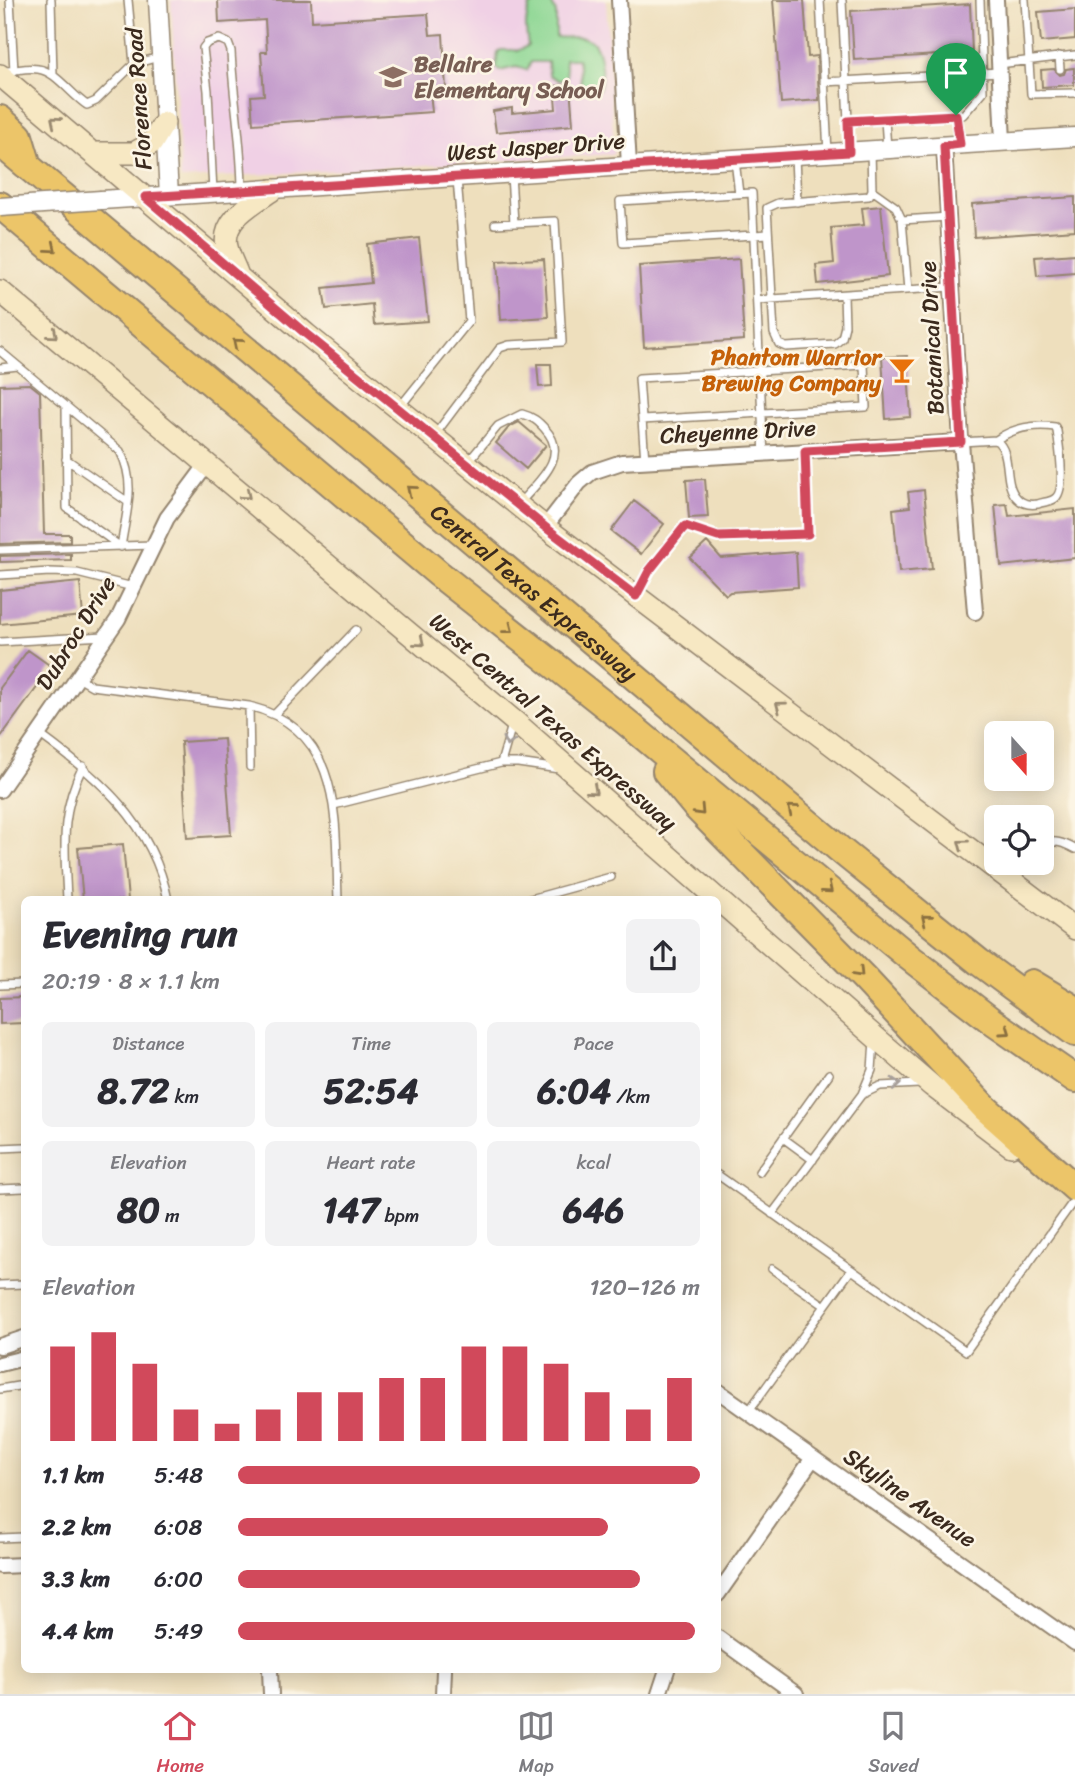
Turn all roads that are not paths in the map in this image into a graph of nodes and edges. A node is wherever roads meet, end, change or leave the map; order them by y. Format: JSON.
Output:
{"nodes":[{"id":1,"x":10,"y":0,"type":"edge"},
{"id":2,"x":51,"y":0,"type":"edge"},
{"id":3,"x":128,"y":0,"type":"edge"},
{"id":4,"x":158,"y":0,"type":"edge"},
{"id":5,"x":619,"y":0,"type":"edge"},
{"id":6,"x":820,"y":0,"type":"edge"},
{"id":7,"x":980,"y":0,"type":"edge"},
{"id":8,"x":996,"y":0,"type":"edge"},
{"id":9,"x":1025,"y":0,"type":"edge"},
{"id":10,"x":842,"y":1,"type":"edge"},
{"id":11,"x":1075,"y":55,"type":"edge"},
{"id":12,"x":1059,"y":56,"type":"junction"},
{"id":13,"x":160,"y":57,"type":"junction"},
{"id":14,"x":1030,"y":60,"type":"junction"},
{"id":15,"x":134,"y":64,"type":"junction"},
{"id":16,"x":999,"y":68,"type":"junction"},
{"id":17,"x":1060,"y":69,"type":"dead end"},
{"id":18,"x":4,"y":73,"type":"edge"},
{"id":19,"x":982,"y":73,"type":"junction"},
{"id":20,"x":53,"y":75,"type":"junction"},
{"id":21,"x":846,"y":81,"type":"junction"},
{"id":22,"x":824,"y":82,"type":"junction"},
{"id":23,"x":1075,"y":93,"type":"edge"},
{"id":24,"x":956,"y":115,"type":"junction"},
{"id":25,"x":0,"y":118,"type":"edge"},
{"id":26,"x":885,"y":120,"type":"junction"},
{"id":27,"x":848,"y":121,"type":"junction"},
{"id":28,"x":164,"y":123,"type":"junction"},
{"id":29,"x":1075,"y":137,"type":"edge"},
{"id":30,"x":1003,"y":142,"type":"junction"},
{"id":31,"x":0,"y":143,"type":"edge"},
{"id":32,"x":952,"y":145,"type":"junction"},
{"id":33,"x":879,"y":150,"type":"junction"},
{"id":34,"x":849,"y":152,"type":"junction"},
{"id":35,"x":93,"y":153,"type":"junction"},
{"id":36,"x":828,"y":153,"type":"junction"},
{"id":37,"x":795,"y":155,"type":"junction"},
{"id":38,"x":735,"y":159,"type":"junction"},
{"id":39,"x":629,"y":165,"type":"junction"},
{"id":40,"x":29,"y":167,"type":"junction"},
{"id":41,"x":510,"y":173,"type":"junction"},
{"id":42,"x":457,"y":177,"type":"junction"},
{"id":43,"x":272,"y":190,"type":"junction"},
{"id":44,"x":872,"y":190,"type":"junction"},
{"id":45,"x":242,"y":191,"type":"junction"},
{"id":46,"x":213,"y":192,"type":"junction"},
{"id":47,"x":738,"y":194,"type":"junction"},
{"id":48,"x":169,"y":195,"type":"junction"},
{"id":49,"x":145,"y":197,"type":"junction"},
{"id":50,"x":797,"y":202,"type":"junction"},
{"id":51,"x":0,"y":206,"type":"edge"},
{"id":52,"x":948,"y":217,"type":"junction"},
{"id":53,"x":902,"y":220,"type":"junction"},
{"id":54,"x":514,"y":223,"type":"junction"},
{"id":55,"x":495,"y":224,"type":"dead end"},
{"id":56,"x":768,"y":234,"type":"junction"},
{"id":57,"x":754,"y":235,"type":"junction"},
{"id":58,"x":238,"y":275,"type":"junction"},
{"id":59,"x":952,"y":287,"type":"junction"},
{"id":60,"x":908,"y":290,"type":"junction"},
{"id":61,"x":0,"y":291,"type":"edge"},
{"id":62,"x":844,"y":295,"type":"junction"},
{"id":63,"x":772,"y":298,"type":"junction"},
{"id":64,"x":757,"y":300,"type":"junction"},
{"id":65,"x":0,"y":351,"type":"edge"},
{"id":66,"x":18,"y":366,"type":"junction"},
{"id":67,"x":0,"y":368,"type":"edge"},
{"id":68,"x":760,"y":371,"type":"junction"},
{"id":69,"x":66,"y":406,"type":"junction"},
{"id":70,"x":399,"y":409,"type":"junction"},
{"id":71,"x":762,"y":413,"type":"junction"},
{"id":72,"x":642,"y":420,"type":"junction"},
{"id":73,"x":433,"y":436,"type":"junction"},
{"id":74,"x":996,"y":440,"type":"junction"},
{"id":75,"x":961,"y":442,"type":"junction"},
{"id":76,"x":805,"y":451,"type":"junction"},
{"id":77,"x":764,"y":454,"type":"junction"},
{"id":78,"x":66,"y":459,"type":"junction"},
{"id":79,"x":645,"y":461,"type":"junction"},
{"id":80,"x":208,"y":463,"type":"junction"},
{"id":81,"x":467,"y":464,"type":"junction"},
{"id":82,"x":128,"y":502,"type":"junction"},
{"id":83,"x":518,"y":505,"type":"junction"},
{"id":84,"x":545,"y":527,"type":"junction"},
{"id":85,"x":154,"y":545,"type":"junction"},
{"id":86,"x":121,"y":547,"type":"junction"},
{"id":87,"x":0,"y":550,"type":"edge"},
{"id":88,"x":0,"y":575,"type":"edge"},
{"id":89,"x":133,"y":587,"type":"junction"},
{"id":90,"x":636,"y":596,"type":"junction"},
{"id":91,"x":975,"y":611,"type":"dead end"},
{"id":92,"x":356,"y":630,"type":"dead end"},
{"id":93,"x":107,"y":636,"type":"junction"},
{"id":94,"x":0,"y":642,"type":"edge"},
{"id":95,"x":77,"y":677,"type":"junction"},
{"id":96,"x":249,"y":706,"type":"junction"},
{"id":97,"x":274,"y":715,"type":"junction"},
{"id":98,"x":514,"y":721,"type":"junction"},
{"id":99,"x":625,"y":721,"type":"junction"},
{"id":100,"x":38,"y":734,"type":"junction"},
{"id":101,"x":501,"y":763,"type":"junction"},
{"id":102,"x":83,"y":766,"type":"junction"},
{"id":103,"x":250,"y":767,"type":"dead end"},
{"id":104,"x":571,"y":771,"type":"junction"},
{"id":105,"x":0,"y":790,"type":"edge"},
{"id":106,"x":334,"y":805,"type":"junction"},
{"id":107,"x":1054,"y":843,"type":"edge"},
{"id":108,"x":1075,"y":849,"type":"edge"},
{"id":109,"x":984,"y":850,"type":"edge"},
{"id":110,"x":1017,"y":875,"type":"edge"},
{"id":111,"x":611,"y":877,"type":"dead end"},
{"id":112,"x":67,"y":896,"type":"edge"},
{"id":113,"x":168,"y":896,"type":"edge"},
{"id":114,"x":338,"y":896,"type":"edge"},
{"id":115,"x":542,"y":896,"type":"edge"},
{"id":116,"x":714,"y":896,"type":"edge"},
{"id":117,"x":721,"y":902,"type":"edge"},
{"id":118,"x":1075,"y":929,"type":"edge"},
{"id":119,"x":979,"y":962,"type":"junction"},
{"id":120,"x":21,"y":984,"type":"edge"},
{"id":121,"x":0,"y":985,"type":"edge"},
{"id":122,"x":1075,"y":1009,"type":"edge"},
{"id":123,"x":1075,"y":1033,"type":"edge"},
{"id":124,"x":874,"y":1036,"type":"junction"},
{"id":125,"x":830,"y":1074,"type":"dead end"},
{"id":126,"x":1075,"y":1079,"type":"edge"},
{"id":127,"x":932,"y":1086,"type":"junction"},
{"id":128,"x":862,"y":1094,"type":"junction"},
{"id":129,"x":783,"y":1138,"type":"junction"},
{"id":130,"x":21,"y":1147,"type":"edge"},
{"id":131,"x":0,"y":1148,"type":"edge"},
{"id":132,"x":813,"y":1160,"type":"junction"},
{"id":133,"x":759,"y":1172,"type":"dead end"},
{"id":134,"x":721,"y":1177,"type":"edge"},
{"id":135,"x":21,"y":1188,"type":"edge"},
{"id":136,"x":1075,"y":1188,"type":"edge"},
{"id":137,"x":0,"y":1189,"type":"edge"},
{"id":138,"x":1075,"y":1199,"type":"edge"},
{"id":139,"x":772,"y":1214,"type":"junction"},
{"id":140,"x":772,"y":1269,"type":"dead end"},
{"id":141,"x":851,"y":1270,"type":"junction"},
{"id":142,"x":21,"y":1284,"type":"edge"},
{"id":143,"x":0,"y":1285,"type":"edge"},
{"id":144,"x":825,"y":1306,"type":"junction"},
{"id":145,"x":21,"y":1339,"type":"edge"},
{"id":146,"x":0,"y":1346,"type":"edge"},
{"id":147,"x":21,"y":1359,"type":"edge"},
{"id":148,"x":0,"y":1364,"type":"edge"},
{"id":149,"x":21,"y":1386,"type":"edge"},
{"id":150,"x":0,"y":1390,"type":"edge"},
{"id":151,"x":721,"y":1393,"type":"edge"},
{"id":152,"x":748,"y":1412,"type":"junction"},
{"id":153,"x":813,"y":1458,"type":"junction"},
{"id":154,"x":21,"y":1537,"type":"edge"},
{"id":155,"x":0,"y":1538,"type":"edge"},
{"id":156,"x":21,"y":1565,"type":"edge"},
{"id":157,"x":0,"y":1566,"type":"edge"},
{"id":158,"x":721,"y":1590,"type":"edge"},
{"id":159,"x":721,"y":1640,"type":"edge"},
{"id":160,"x":1075,"y":1643,"type":"edge"},
{"id":161,"x":270,"y":1673,"type":"edge"},
{"id":162,"x":444,"y":1673,"type":"edge"},
{"id":163,"x":666,"y":1673,"type":"edge"},
{"id":164,"x":271,"y":1694,"type":"edge"},
{"id":165,"x":443,"y":1694,"type":"edge"},
{"id":166,"x":659,"y":1694,"type":"edge"},
{"id":167,"x":796,"y":1694,"type":"edge"}],
"edges":[{"from":1,"to":18,"type":"lane"},
{"from":2,"to":20,"type":"lane"},
{"from":3,"to":15,"type":"lane"},
{"from":4,"to":13,"type":"street","name":"Florence Road"},
{"from":5,"to":39,"type":"street"},
{"from":6,"to":22,"type":"lane"},
{"from":7,"to":19,"type":"lane"},
{"from":8,"to":16,"type":"street"},
{"from":9,"to":14,"type":"lane"},
{"from":10,"to":21,"type":"lane"},
{"from":11,"to":12,"type":"lane"},
{"from":12,"to":14,"type":"lane"},
{"from":12,"to":17,"type":"lane"},
{"from":13,"to":15,"type":"lane"},
{"from":13,"to":28,"type":"street","name":"Florence Road"},
{"from":14,"to":16,"type":"lane"},
{"from":14,"to":23,"type":"lane"},
{"from":15,"to":20,"type":"lane"},
{"from":16,"to":19,"type":"lane"},
{"from":16,"to":30,"type":"street"},
{"from":18,"to":20,"type":"lane"},
{"from":35,"to":18,"type":"main road","one_way":true},
{"from":19,"to":21,"type":"lane"},
{"from":19,"to":24,"type":"lane"},
{"from":21,"to":22,"type":"lane"},
{"from":21,"to":27,"type":"lane"},
{"from":22,"to":36,"type":"lane"},
{"from":24,"to":26,"type":"lane"},
{"from":24,"to":32,"type":"lane"},
{"from":25,"to":40,"type":"highway"},
{"from":26,"to":27,"type":"lane"},
{"from":26,"to":33,"type":"lane"},
{"from":27,"to":34,"type":"lane"},
{"from":28,"to":35,"type":"main road"},
{"from":28,"to":48,"type":"street","name":"Florence Road"},
{"from":29,"to":30,"type":"street","name":"West Jasper Drive"},
{"from":30,"to":32,"type":"street","name":"West Jasper Drive"},
{"from":31,"to":40,"type":"highway","name":"Central Texas Expressway"},
{"from":32,"to":33,"type":"street","name":"West Jasper Drive"},
{"from":32,"to":52,"type":"street","name":"Botanical Drive"},
{"from":33,"to":34,"type":"street","name":"West Jasper Drive"},
{"from":33,"to":44,"type":"lane"},
{"from":34,"to":36,"type":"street","name":"West Jasper Drive"},
{"from":35,"to":49,"type":"main road"},
{"from":36,"to":37,"type":"street","name":"West Jasper Drive"},
{"from":37,"to":38,"type":"street","name":"West Jasper Drive"},
{"from":37,"to":50,"type":"lane"},
{"from":38,"to":39,"type":"street","name":"West Jasper Drive"},
{"from":38,"to":47,"type":"lane"},
{"from":39,"to":41,"type":"street","name":"West Jasper Drive"},
{"from":119,"to":40,"type":"highway","name":"Central Texas Expressway","one_way":true},
{"from":41,"to":42,"type":"street","name":"West Jasper Drive"},
{"from":41,"to":54,"type":"lane"},
{"from":42,"to":43,"type":"street","name":"West Jasper Drive"},
{"from":42,"to":70,"type":"lane"},
{"from":43,"to":45,"type":"street","name":"West Jasper Drive"},
{"from":43,"to":58,"type":"main road"},
{"from":44,"to":50,"type":"lane"},
{"from":44,"to":53,"type":"lane"},
{"from":45,"to":46,"type":"street","name":"West Jasper Drive"},
{"from":45,"to":46,"type":"lane"},
{"from":46,"to":48,"type":"street","name":"West Jasper Drive"},
{"from":47,"to":57,"type":"lane"},
{"from":47,"to":57,"type":"lane"},
{"from":48,"to":49,"type":"street","name":"West Jasper Drive"},
{"from":49,"to":51,"type":"street","name":"West Jasper Drive","bridge":true},
{"from":49,"to":58,"type":"main road"},
{"from":50,"to":56,"type":"lane"},
{"from":51,"to":99,"type":"highway","name":"Central Texas Expressway","one_way":true},
{"from":52,"to":53,"type":"lane"},
{"from":52,"to":59,"type":"street","name":"Botanical Drive"},
{"from":53,"to":60,"type":"lane"},
{"from":54,"to":55,"type":"lane"},
{"from":54,"to":73,"type":"lane"},
{"from":56,"to":57,"type":"lane"},
{"from":56,"to":63,"type":"lane"},
{"from":57,"to":64,"type":"lane"},
{"from":58,"to":70,"type":"main road"},
{"from":59,"to":60,"type":"lane"},
{"from":59,"to":75,"type":"street","name":"Botanical Drive"},
{"from":60,"to":62,"type":"lane"},
{"from":61,"to":80,"type":"main road","name":"West Central Texas Expressway","one_way":true},
{"from":62,"to":63,"type":"lane"},
{"from":62,"to":63,"type":"lane"},
{"from":63,"to":64,"type":"lane"},
{"from":64,"to":68,"type":"lane"},
{"from":65,"to":66,"type":"lane"},
{"from":66,"to":67,"type":"lane"},
{"from":66,"to":69,"type":"lane"},
{"from":68,"to":71,"type":"lane"},
{"from":68,"to":71,"type":"lane"},
{"from":68,"to":72,"type":"lane"},
{"from":69,"to":78,"type":"lane"},
{"from":69,"to":82,"type":"lane"},
{"from":70,"to":73,"type":"main road"},
{"from":71,"to":72,"type":"lane"},
{"from":71,"to":77,"type":"lane"},
{"from":72,"to":79,"type":"lane"},
{"from":73,"to":81,"type":"main road"},
{"from":74,"to":74,"type":"lane"},
{"from":74,"to":75,"type":"lane"},
{"from":75,"to":76,"type":"street","name":"Cheyenne Drive"},
{"from":75,"to":91,"type":"street","name":"Botanical Drive"},
{"from":76,"to":77,"type":"street","name":"Cheyenne Drive"},
{"from":76,"to":90,"type":"lane"},
{"from":77,"to":79,"type":"street","name":"Cheyenne Drive"},
{"from":78,"to":82,"type":"lane"},
{"from":78,"to":86,"type":"lane"},
{"from":79,"to":84,"type":"street","name":"Cheyenne Drive"},
{"from":80,"to":85,"type":"street","name":"Dubroc Drive"},
{"from":80,"to":98,"type":"main road","name":"West Central Texas Expressway","one_way":true},
{"from":81,"to":83,"type":"main road"},
{"from":81,"to":83,"type":"lane"},
{"from":82,"to":86,"type":"lane"},
{"from":83,"to":84,"type":"main road"},
{"from":84,"to":90,"type":"main road"},
{"from":85,"to":86,"type":"lane"},
{"from":85,"to":89,"type":"street","name":"Dubroc Drive"},
{"from":86,"to":87,"type":"lane"},
{"from":88,"to":89,"type":"lane"},
{"from":89,"to":93,"type":"street","name":"Dubroc Drive"},
{"from":109,"to":90,"type":"main road","one_way":true},
{"from":92,"to":97,"type":"lane"},
{"from":93,"to":94,"type":"lane"},
{"from":93,"to":95,"type":"street","name":"Dubroc Drive"},
{"from":95,"to":96,"type":"lane"},
{"from":95,"to":100,"type":"street","name":"Dubroc Drive"},
{"from":96,"to":97,"type":"lane"},
{"from":96,"to":103,"type":"lane"},
{"from":97,"to":106,"type":"lane"},
{"from":98,"to":101,"type":"lane","one_way":true},
{"from":98,"to":104,"type":"main road","name":"West Central Texas Expressway"},
{"from":99,"to":126,"type":"highway","name":"Central Texas Expressway","one_way":true},
{"from":99,"to":136,"type":"highway","one_way":true},
{"from":100,"to":102,"type":"lane"},
{"from":100,"to":105,"type":"street","name":"Dubroc Drive"},
{"from":101,"to":104,"type":"lane"},
{"from":101,"to":106,"type":"lane"},
{"from":102,"to":112,"type":"lane"},
{"from":102,"to":113,"type":"lane"},
{"from":104,"to":116,"type":"main road","name":"West Central Texas Expressway","one_way":true},
{"from":106,"to":114,"type":"lane"},
{"from":107,"to":108,"type":"lane"},
{"from":110,"to":118,"type":"main road"},
{"from":111,"to":115,"type":"lane"},
{"from":117,"to":124,"type":"main road","name":"West Central Texas Expressway","one_way":true},
{"from":119,"to":122,"type":"highway"},
{"from":119,"to":123,"type":"highway","name":"Central Texas Expressway"},
{"from":120,"to":121,"type":"lane"},
{"from":124,"to":127,"type":"main road","name":"West Central Texas Expressway"},
{"from":124,"to":128,"type":"lane"},
{"from":125,"to":129,"type":"lane"},
{"from":128,"to":127,"type":"lane","one_way":true},
{"from":127,"to":136,"type":"main road","name":"West Central Texas Expressway"},
{"from":128,"to":132,"type":"lane"},
{"from":129,"to":132,"type":"lane"},
{"from":129,"to":133,"type":"lane"},
{"from":130,"to":131,"type":"lane"},
{"from":132,"to":139,"type":"lane"},
{"from":134,"to":139,"type":"lane"},
{"from":135,"to":137,"type":"lane"},
{"from":138,"to":141,"type":"lane"},
{"from":139,"to":141,"type":"lane"},
{"from":140,"to":144,"type":"lane"},
{"from":141,"to":144,"type":"lane"},
{"from":142,"to":143,"type":"lane"},
{"from":144,"to":152,"type":"lane"},
{"from":145,"to":146,"type":"street"},
{"from":147,"to":148,"type":"street"},
{"from":149,"to":150,"type":"lane"},
{"from":151,"to":152,"type":"street","name":"Skyline Avenue"},
{"from":152,"to":153,"type":"street","name":"Skyline Avenue"},
{"from":153,"to":158,"type":"street"},
{"from":153,"to":160,"type":"street","name":"Skyline Avenue"},
{"from":154,"to":155,"type":"lane"},
{"from":156,"to":157,"type":"street"},
{"from":159,"to":167,"type":"street"},
{"from":161,"to":164,"type":"street"},
{"from":162,"to":165,"type":"street"},
{"from":163,"to":166,"type":"street"}]}
